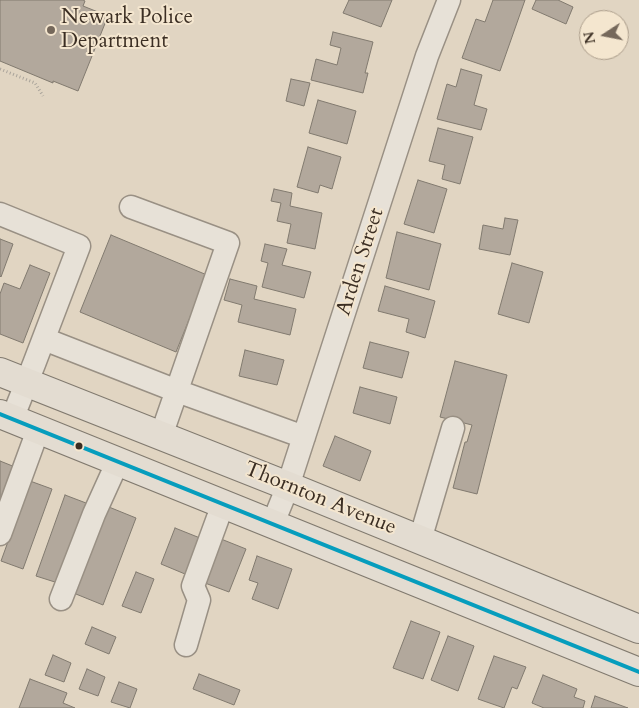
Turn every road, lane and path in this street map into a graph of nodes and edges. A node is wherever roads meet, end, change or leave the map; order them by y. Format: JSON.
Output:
{"nodes":[{"id":1,"x":449,"y":0,"type":"edge"},
{"id":2,"x":0,"y":69,"type":"edge"},
{"id":3,"x":43,"y":96,"type":"dead end"},
{"id":4,"x":130,"y":207,"type":"dead end"},
{"id":5,"x":0,"y":214,"type":"edge"},
{"id":6,"x":44,"y":339,"type":"junction"},
{"id":7,"x":0,"y":372,"type":"edge"},
{"id":8,"x":27,"y":383,"type":"junction"},
{"id":9,"x":177,"y":391,"type":"junction"},
{"id":10,"x":6,"y":417,"type":"edge"},
{"id":11,"x":453,"y":428,"type":"dead end"},
{"id":12,"x":38,"y":430,"type":"junction"},
{"id":13,"x":161,"y":436,"type":"junction"},
{"id":14,"x":304,"y":437,"type":"junction"},
{"id":15,"x":118,"y":461,"type":"junction"},
{"id":16,"x":288,"y":486,"type":"junction"},
{"id":17,"x":224,"y":504,"type":"junction"},
{"id":18,"x":273,"y":523,"type":"junction"},
{"id":19,"x":0,"y":534,"type":"edge"},
{"id":20,"x":420,"y":540,"type":"junction"},
{"id":21,"x":61,"y":599,"type":"dead end"},
{"id":22,"x":639,"y":629,"type":"edge"},
{"id":23,"x":186,"y":644,"type":"dead end"},
{"id":24,"x":639,"y":672,"type":"edge"}],
"edges":[{"from":1,"to":14,"type":"street","name":"Arden Street"},
{"from":2,"to":3,"type":"path"},
{"from":4,"to":9,"type":"street"},
{"from":5,"to":6,"type":"street"},
{"from":6,"to":8,"type":"street"},
{"from":6,"to":9,"type":"street"},
{"from":7,"to":8,"type":"main road","name":"Thornton Avenue"},
{"from":8,"to":10,"type":"street"},
{"from":8,"to":13,"type":"main road","name":"Thornton Avenue"},
{"from":9,"to":13,"type":"street"},
{"from":9,"to":14,"type":"street"},
{"from":10,"to":12,"type":"main road","name":"Thornton Avenue"},
{"from":11,"to":20,"type":"street"},
{"from":12,"to":15,"type":"main road","name":"Thornton Avenue"},
{"from":12,"to":19,"type":"street"},
{"from":13,"to":16,"type":"main road","name":"Thornton Avenue"},
{"from":14,"to":16,"type":"street","name":"Arden Street"},
{"from":15,"to":17,"type":"main road","name":"Thornton Avenue"},
{"from":15,"to":21,"type":"street"},
{"from":16,"to":18,"type":"street","name":"Arden Street"},
{"from":16,"to":20,"type":"main road","name":"Thornton Avenue"},
{"from":17,"to":18,"type":"main road","name":"Thornton Avenue"},
{"from":17,"to":23,"type":"street"},
{"from":18,"to":24,"type":"main road","name":"Thornton Avenue"},
{"from":20,"to":22,"type":"main road","name":"Thornton Avenue"}]}
